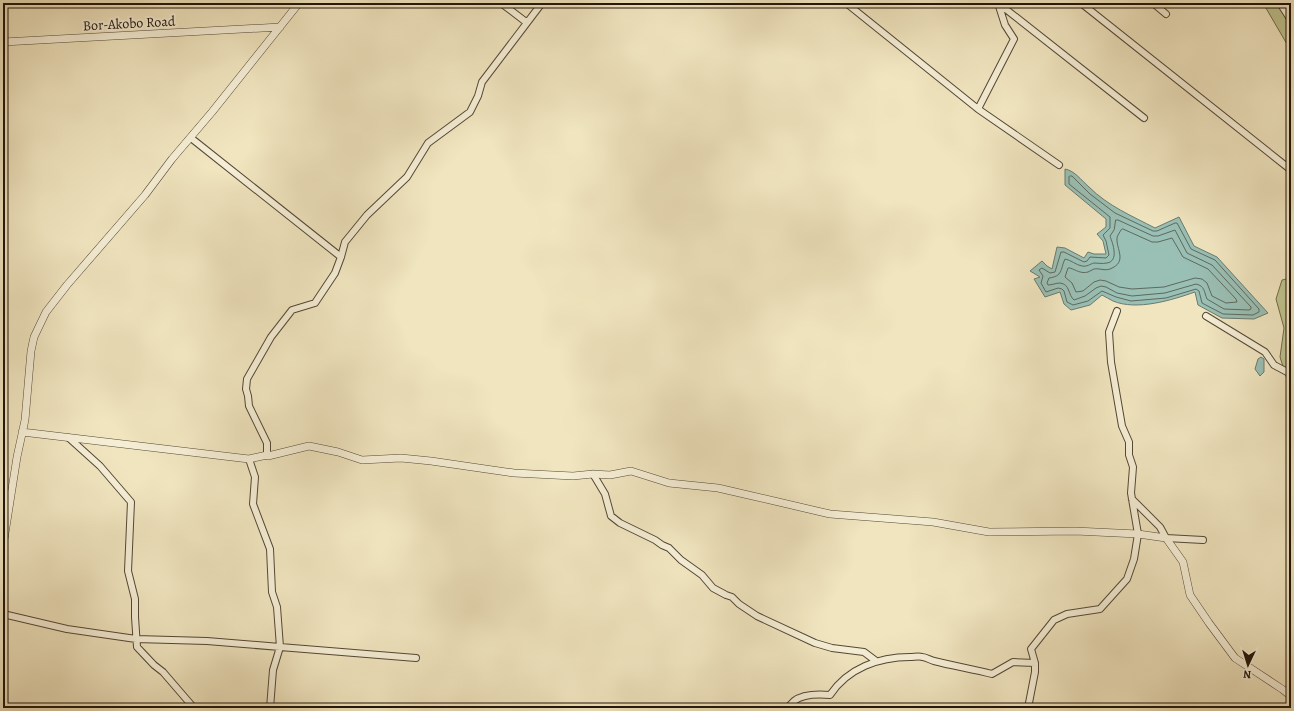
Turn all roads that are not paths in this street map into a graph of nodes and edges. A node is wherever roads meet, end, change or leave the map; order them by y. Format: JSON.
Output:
{"nodes":[{"id":1,"x":299,"y":3,"type":"edge"},
{"id":2,"x":501,"y":3,"type":"edge"},
{"id":3,"x":542,"y":3,"type":"edge"},
{"id":4,"x":846,"y":3,"type":"edge"},
{"id":5,"x":998,"y":3,"type":"edge"},
{"id":6,"x":1081,"y":3,"type":"edge"},
{"id":7,"x":1153,"y":3,"type":"edge"},
{"id":8,"x":1280,"y":3,"type":"edge"},
{"id":9,"x":1166,"y":14,"type":"dead end"},
{"id":10,"x":1291,"y":20,"type":"edge"},
{"id":11,"x":526,"y":22,"type":"junction"},
{"id":12,"x":280,"y":27,"type":"junction"},
{"id":13,"x":3,"y":42,"type":"edge"},
{"id":14,"x":978,"y":109,"type":"junction"},
{"id":15,"x":1144,"y":118,"type":"dead end"},
{"id":16,"x":191,"y":138,"type":"junction"},
{"id":17,"x":1059,"y":165,"type":"dead end"},
{"id":18,"x":1291,"y":170,"type":"edge"},
{"id":19,"x":341,"y":256,"type":"junction"},
{"id":20,"x":1117,"y":311,"type":"dead end"},
{"id":21,"x":1206,"y":316,"type":"dead end"},
{"id":22,"x":1291,"y":374,"type":"edge"},
{"id":23,"x":22,"y":432,"type":"junction"},
{"id":24,"x":69,"y":438,"type":"junction"},
{"id":25,"x":267,"y":456,"type":"junction"},
{"id":26,"x":249,"y":459,"type":"junction"},
{"id":27,"x":594,"y":474,"type":"junction"},
{"id":28,"x":1132,"y":499,"type":"junction"},
{"id":29,"x":1138,"y":534,"type":"junction"},
{"id":30,"x":1166,"y":538,"type":"junction"},
{"id":31,"x":1203,"y":540,"type":"dead end"},
{"id":32,"x":3,"y":546,"type":"edge"},
{"id":33,"x":3,"y":614,"type":"edge"},
{"id":34,"x":136,"y":639,"type":"junction"},
{"id":35,"x":280,"y":647,"type":"junction"},
{"id":36,"x":416,"y":658,"type":"dead end"},
{"id":37,"x":876,"y":661,"type":"junction"},
{"id":38,"x":1035,"y":663,"type":"junction"},
{"id":39,"x":1291,"y":696,"type":"edge"},
{"id":40,"x":194,"y":708,"type":"edge"},
{"id":41,"x":270,"y":708,"type":"edge"},
{"id":42,"x":787,"y":708,"type":"edge"},
{"id":43,"x":1028,"y":708,"type":"edge"}],
"edges":[{"from":1,"to":12,"type":"street"},
{"from":2,"to":11,"type":"street"},
{"from":3,"to":11,"type":"street"},
{"from":4,"to":14,"type":"street"},
{"from":5,"to":14,"type":"street"},
{"from":5,"to":15,"type":"street"},
{"from":6,"to":18,"type":"street"},
{"from":7,"to":9,"type":"street"},
{"from":8,"to":10,"type":"street"},
{"from":11,"to":19,"type":"street"},
{"from":12,"to":13,"type":"street","name":"Bor-Akobo Road"},
{"from":12,"to":16,"type":"street"},
{"from":14,"to":17,"type":"street"},
{"from":16,"to":19,"type":"street"},
{"from":16,"to":23,"type":"street"},
{"from":19,"to":25,"type":"street"},
{"from":20,"to":28,"type":"street"},
{"from":21,"to":22,"type":"street"},
{"from":23,"to":24,"type":"street"},
{"from":23,"to":32,"type":"street"},
{"from":24,"to":26,"type":"street"},
{"from":24,"to":34,"type":"street"},
{"from":25,"to":26,"type":"street"},
{"from":25,"to":27,"type":"street"},
{"from":26,"to":35,"type":"street"},
{"from":27,"to":29,"type":"street"},
{"from":27,"to":37,"type":"street"},
{"from":28,"to":29,"type":"street"},
{"from":28,"to":30,"type":"street"},
{"from":29,"to":30,"type":"street"},
{"from":29,"to":38,"type":"street"},
{"from":30,"to":31,"type":"street"},
{"from":30,"to":39,"type":"street"},
{"from":33,"to":34,"type":"street"},
{"from":34,"to":35,"type":"street"},
{"from":34,"to":40,"type":"street"},
{"from":35,"to":36,"type":"street"},
{"from":35,"to":41,"type":"street"},
{"from":37,"to":38,"type":"street"},
{"from":37,"to":42,"type":"street"},
{"from":38,"to":43,"type":"street"}]}
